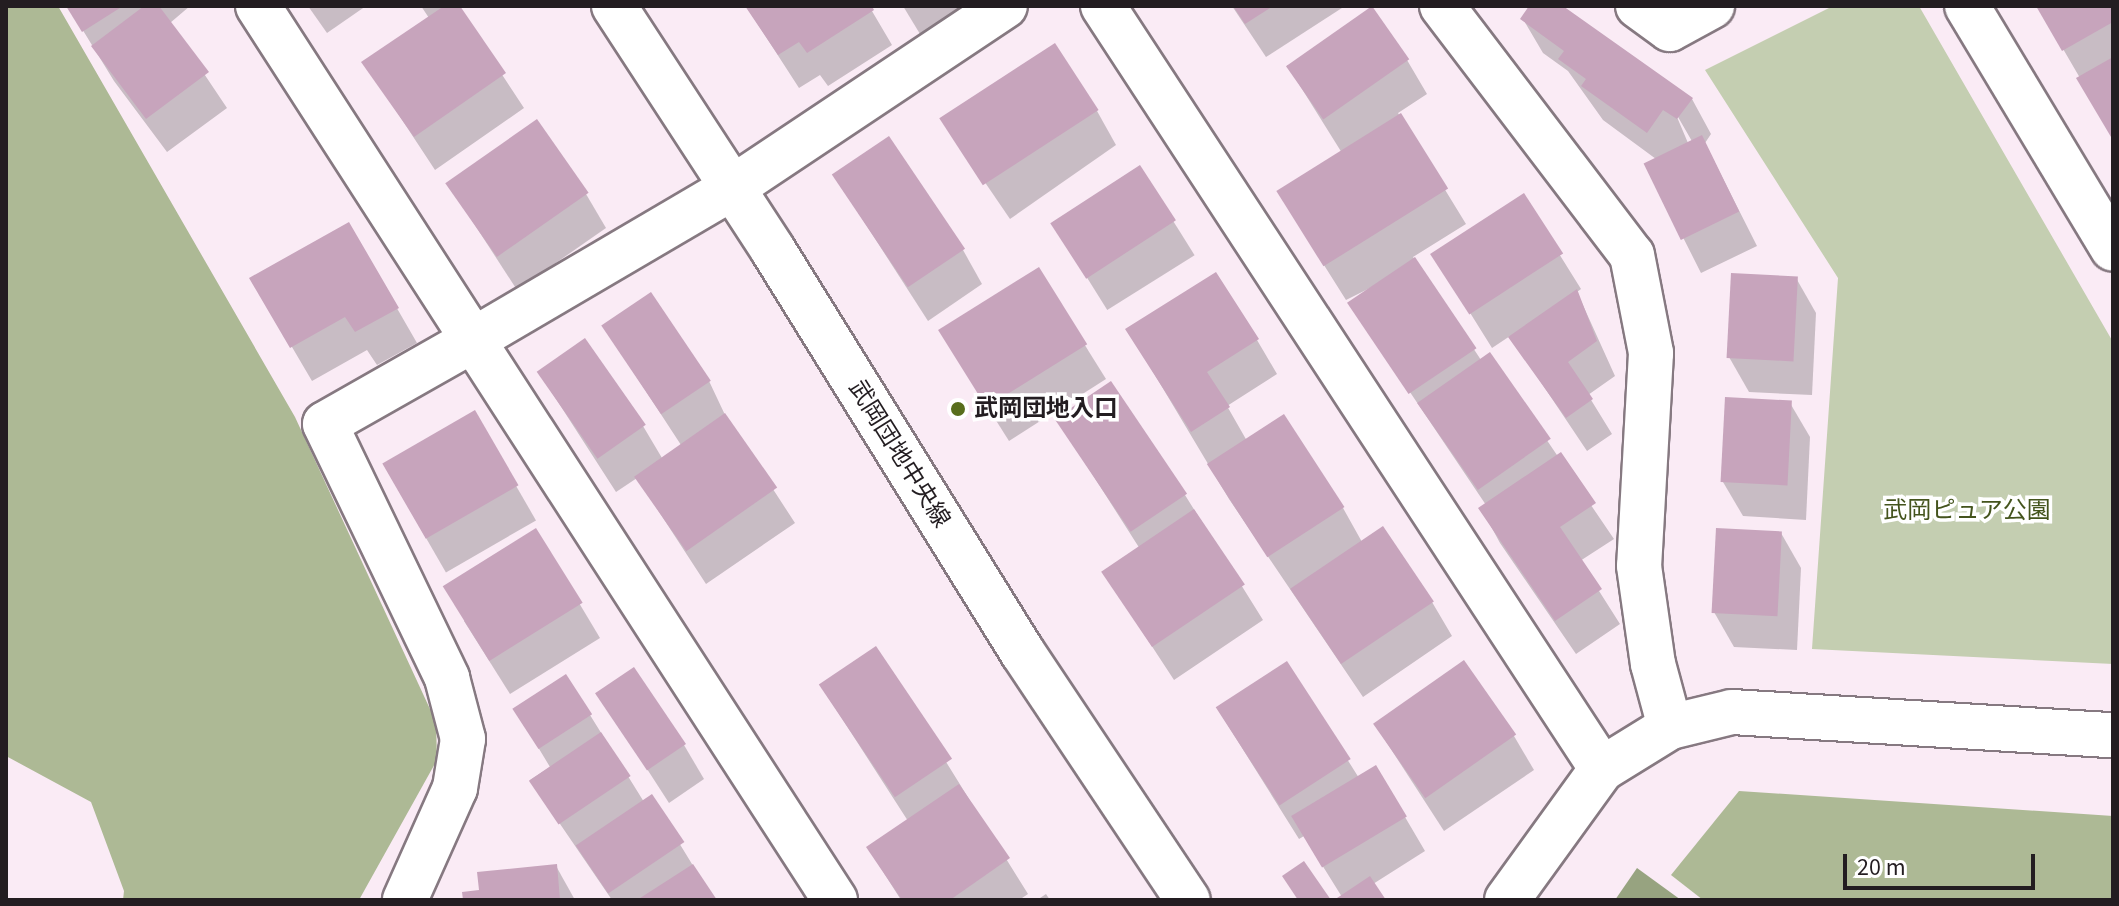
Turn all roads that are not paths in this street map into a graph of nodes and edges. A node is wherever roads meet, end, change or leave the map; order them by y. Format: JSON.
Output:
{"nodes":[{"id":1,"x":258,"y":6,"type":"edge"},
{"id":2,"x":614,"y":6,"type":"edge"},
{"id":3,"x":1005,"y":6,"type":"edge"},
{"id":4,"x":1103,"y":6,"type":"edge"},
{"id":5,"x":1442,"y":6,"type":"edge"},
{"id":6,"x":1638,"y":6,"type":"edge"},
{"id":7,"x":1712,"y":6,"type":"edge"},
{"id":8,"x":1967,"y":6,"type":"edge"},
{"id":9,"x":732,"y":188,"type":"junction"},
{"id":10,"x":2113,"y":249,"type":"edge"},
{"id":11,"x":473,"y":340,"type":"junction"},
{"id":12,"x":1670,"y":727,"type":"junction"},
{"id":13,"x":2113,"y":735,"type":"edge"},
{"id":14,"x":1602,"y":769,"type":"junction"},
{"id":15,"x":405,"y":900,"type":"edge"},
{"id":16,"x":835,"y":900,"type":"edge"},
{"id":17,"x":1188,"y":900,"type":"edge"},
{"id":18,"x":1507,"y":900,"type":"edge"}],
"edges":[{"from":1,"to":11,"type":"street"},
{"from":2,"to":9,"type":"street","name":"武岡団地中央線"},
{"from":3,"to":9,"type":"street"},
{"from":4,"to":14,"type":"street"},
{"from":5,"to":12,"type":"street"},
{"from":6,"to":7,"type":"street"},
{"from":8,"to":10,"type":"street"},
{"from":9,"to":11,"type":"street"},
{"from":9,"to":17,"type":"street","name":"武岡団地中央線"},
{"from":11,"to":15,"type":"street"},
{"from":11,"to":16,"type":"street"},
{"from":12,"to":13,"type":"street"},
{"from":12,"to":14,"type":"street"},
{"from":14,"to":18,"type":"street"}]}
